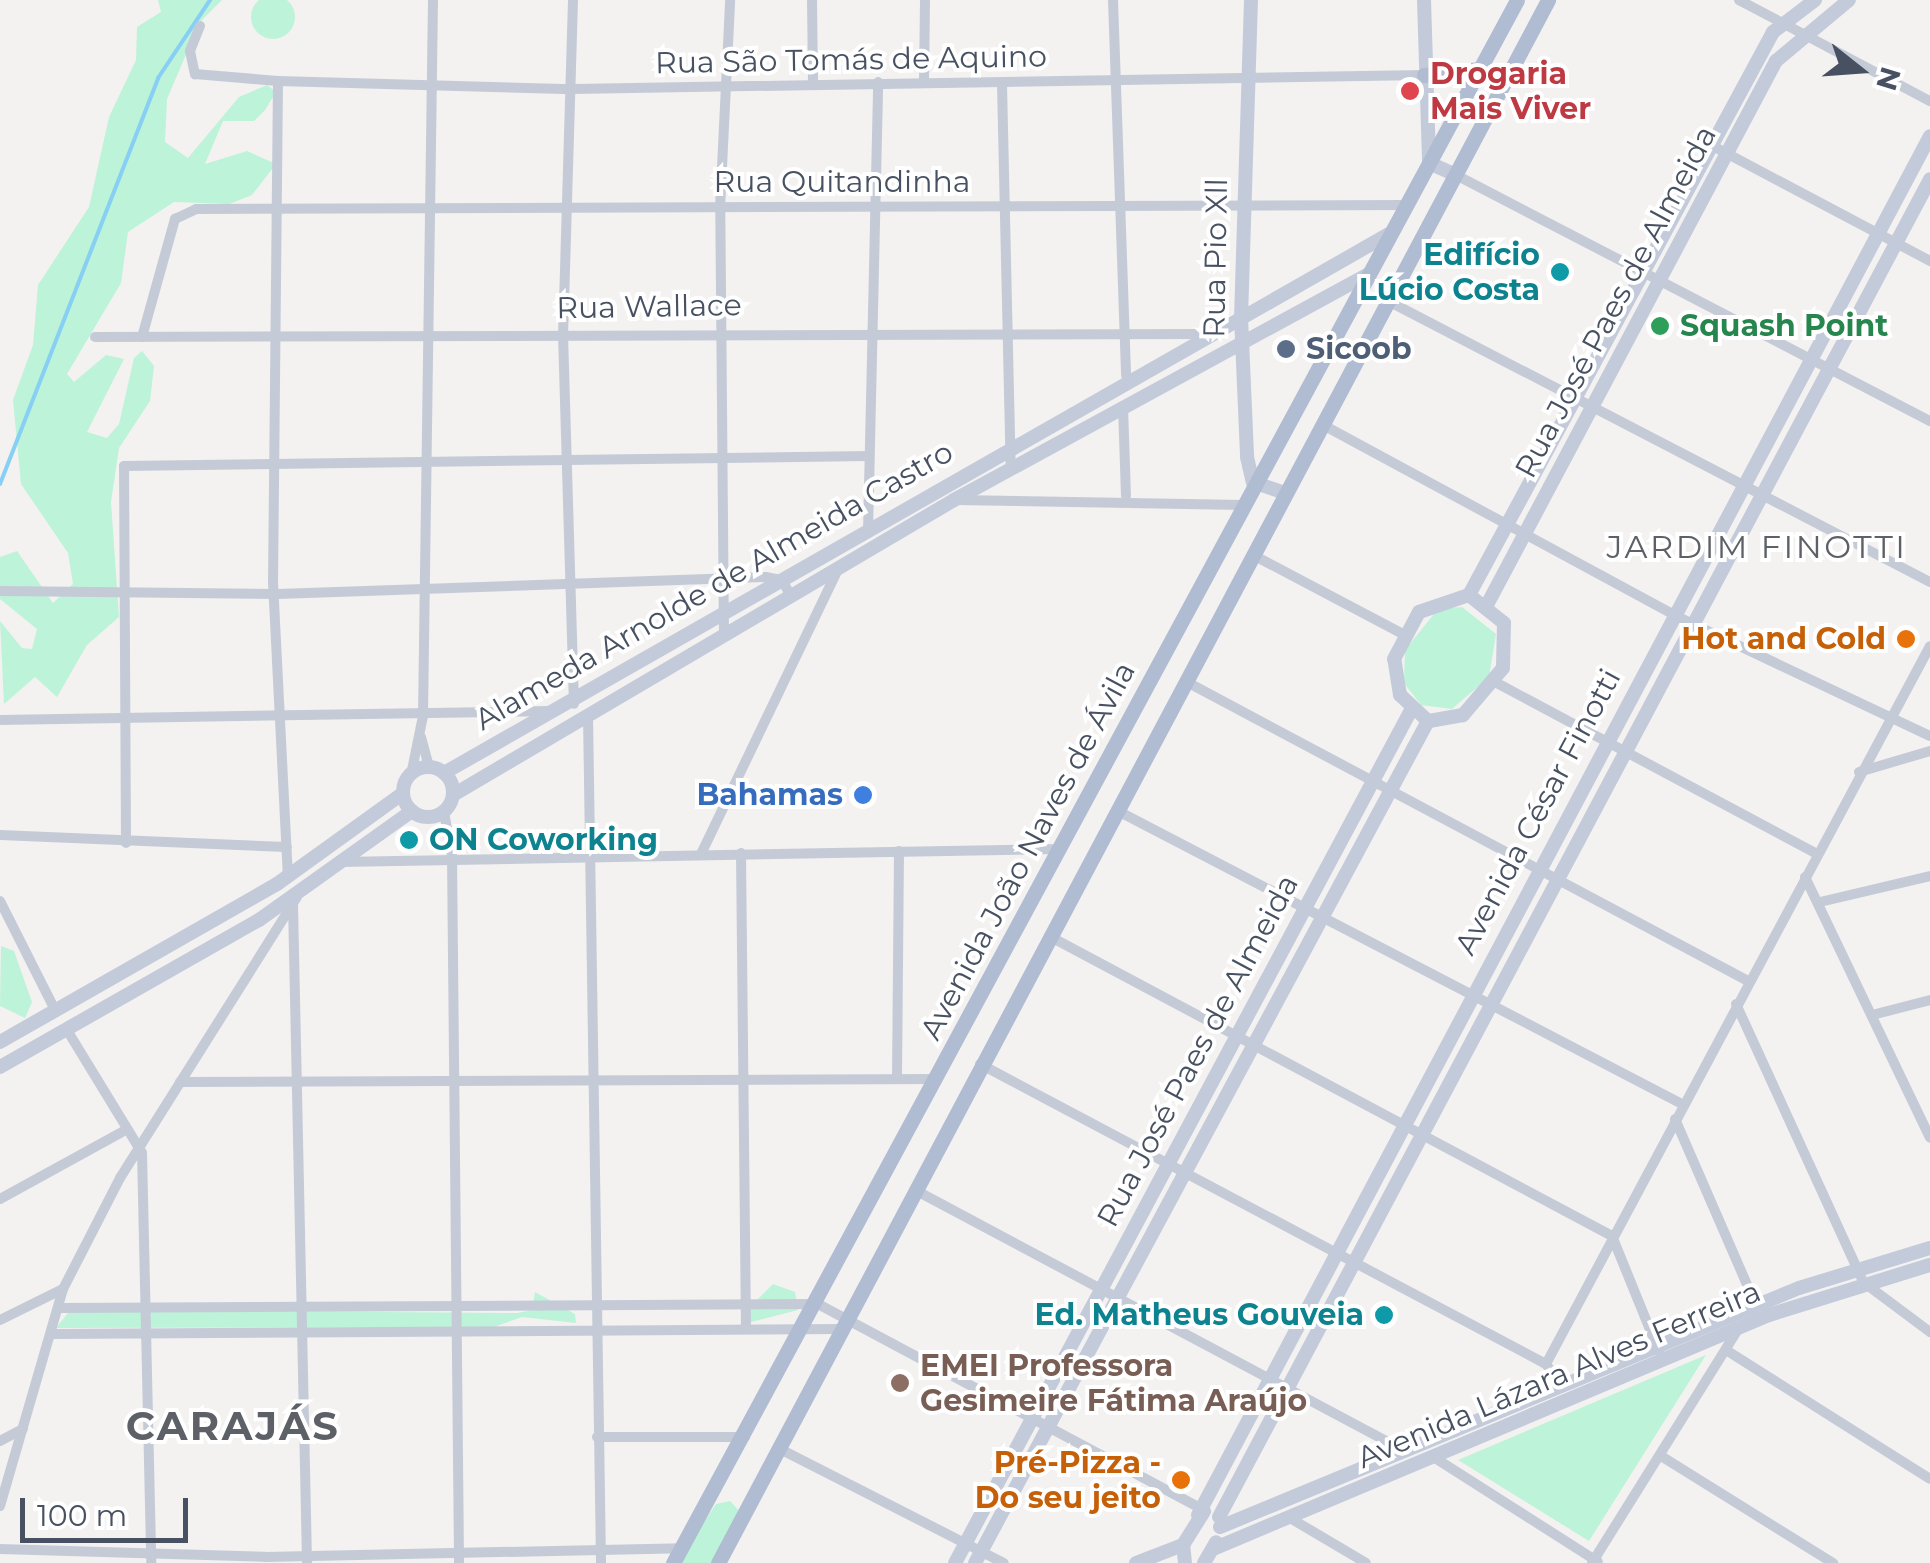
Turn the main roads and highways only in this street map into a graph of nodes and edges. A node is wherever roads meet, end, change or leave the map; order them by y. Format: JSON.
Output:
{"nodes":[{"id":1,"x":1251,"y":0,"type":"edge"},
{"id":2,"x":1424,"y":0,"type":"edge"},
{"id":3,"x":1517,"y":0,"type":"edge"},
{"id":4,"x":1548,"y":0,"type":"edge"},
{"id":5,"x":1815,"y":0,"type":"edge"},
{"id":6,"x":1850,"y":0,"type":"edge"},
{"id":7,"x":1480,"y":68,"type":"junction"},
{"id":8,"x":1424,"y":75,"type":"junction"},
{"id":9,"x":1930,"y":136,"type":"edge"},
{"id":10,"x":1429,"y":163,"type":"junction"},
{"id":11,"x":1456,"y":175,"type":"junction"},
{"id":12,"x":1930,"y":179,"type":"edge"},
{"id":13,"x":1389,"y":234,"type":"junction"},
{"id":14,"x":1368,"y":274,"type":"junction"},
{"id":15,"x":1241,"y":318,"type":"junction"},
{"id":16,"x":1241,"y":340,"type":"junction"},
{"id":17,"x":1253,"y":482,"type":"junction"},
{"id":18,"x":1285,"y":493,"type":"junction"},
{"id":19,"x":1470,"y":594,"type":"junction"},
{"id":20,"x":1488,"y":603,"type":"junction"},
{"id":21,"x":1411,"y":710,"type":"junction"},
{"id":22,"x":1428,"y":721,"type":"junction"},
{"id":23,"x":436,"y":770,"type":"junction"},
{"id":24,"x":403,"y":793,"type":"junction"},
{"id":25,"x":453,"y":795,"type":"junction"},
{"id":26,"x":412,"y":812,"type":"junction"},
{"id":27,"x":0,"y":1042,"type":"edge"},
{"id":28,"x":0,"y":1067,"type":"edge"},
{"id":29,"x":1930,"y":1248,"type":"edge"},
{"id":30,"x":1930,"y":1265,"type":"edge"},
{"id":31,"x":1861,"y":1275,"type":"junction"},
{"id":32,"x":1660,"y":1355,"type":"junction"},
{"id":33,"x":1511,"y":1418,"type":"junction"},
{"id":34,"x":1209,"y":1516,"type":"junction"},
{"id":35,"x":1213,"y":1549,"type":"junction"},
{"id":36,"x":978,"y":1558,"type":"edge"},
{"id":37,"x":1182,"y":1558,"type":"edge"},
{"id":38,"x":673,"y":1563,"type":"edge"},
{"id":39,"x":718,"y":1563,"type":"edge"},
{"id":40,"x":955,"y":1563,"type":"edge"},
{"id":41,"x":1136,"y":1563,"type":"edge"},
{"id":42,"x":1204,"y":1563,"type":"edge"}],
"edges":[{"from":1,"to":15,"type":"main road","name":"Rua Pio Xll"},
{"from":2,"to":8,"type":"main road"},
{"from":3,"to":7,"type":"main road","name":"Avenida João Naves de Ávila"},
{"from":4,"to":11,"type":"main road","name":"Avenida João Naves de Ávila"},
{"from":5,"to":19,"type":"main road","name":"Rua José Paes de Almeida"},
{"from":6,"to":20,"type":"main road","name":"Rua José Paes de Almeida"},
{"from":7,"to":8,"type":"main road"},
{"from":7,"to":10,"type":"main road","name":"Avenida João Naves de Ávila"},
{"from":8,"to":10,"type":"main road"},
{"from":9,"to":34,"type":"main road","name":"Avenida César Finotti"},
{"from":10,"to":11,"type":"main road"},
{"from":10,"to":13,"type":"main road","name":"Avenida João Naves de Ávila"},
{"from":11,"to":18,"type":"main road","name":"Avenida João Naves de Ávila"},
{"from":12,"to":34,"type":"main road","name":"Avenida César Finotti"},
{"from":13,"to":14,"type":"main road","name":"Avenida João Naves de Ávila"},
{"from":13,"to":15,"type":"main road","name":"Alameda Arnolde de Almeida Castro"},
{"from":14,"to":16,"type":"main road","name":"Alameda Arnolde de Almeida Castro"},
{"from":14,"to":17,"type":"main road","name":"Avenida João Naves de Ávila"},
{"from":15,"to":16,"type":"main road","name":"Rua Pio Xll"},
{"from":15,"to":23,"type":"main road","name":"Alameda Arnolde de Almeida Castro"},
{"from":16,"to":17,"type":"main road","name":"Rua Pio Xll"},
{"from":16,"to":25,"type":"main road","name":"Alameda Arnolde de Almeida Castro"},
{"from":17,"to":18,"type":"main road"},
{"from":17,"to":38,"type":"main road","name":"Avenida João Naves de Ávila"},
{"from":18,"to":39,"type":"main road","name":"Avenida João Naves de Ávila"},
{"from":19,"to":20,"type":"main road"},
{"from":19,"to":21,"type":"main road"},
{"from":20,"to":22,"type":"main road"},
{"from":21,"to":22,"type":"main road"},
{"from":21,"to":40,"type":"main road","name":"Rua José Paes de Almeida"},
{"from":22,"to":36,"type":"main road","name":"Rua José Paes de Almeida"},
{"from":23,"to":24,"type":"main road"},
{"from":23,"to":25,"type":"main road"},
{"from":24,"to":26,"type":"main road"},
{"from":24,"to":27,"type":"main road"},
{"from":25,"to":26,"type":"main road"},
{"from":26,"to":28,"type":"main road"},
{"from":29,"to":31,"type":"main road","name":"Avenida Lázara Alves Ferreira"},
{"from":30,"to":31,"type":"main road","name":"Avenida Lázara Alves Ferreira"},
{"from":31,"to":32,"type":"main road","name":"Avenida Lázara Alves Ferreira"},
{"from":31,"to":32,"type":"main road","name":"Avenida Lázara Alves Ferreira"},
{"from":32,"to":33,"type":"main road","name":"Avenida Lázara Alves Ferreira"},
{"from":32,"to":33,"type":"main road","name":"Avenida Lázara Alves Ferreira"},
{"from":33,"to":34,"type":"main road","name":"Avenida Lázara Alves Ferreira"},
{"from":33,"to":35,"type":"main road","name":"Avenida Lázara Alves Ferreira"},
{"from":34,"to":35,"type":"main road"},
{"from":34,"to":37,"type":"main road"},
{"from":35,"to":42,"type":"main road"},
{"from":37,"to":41,"type":"main road"}]}
